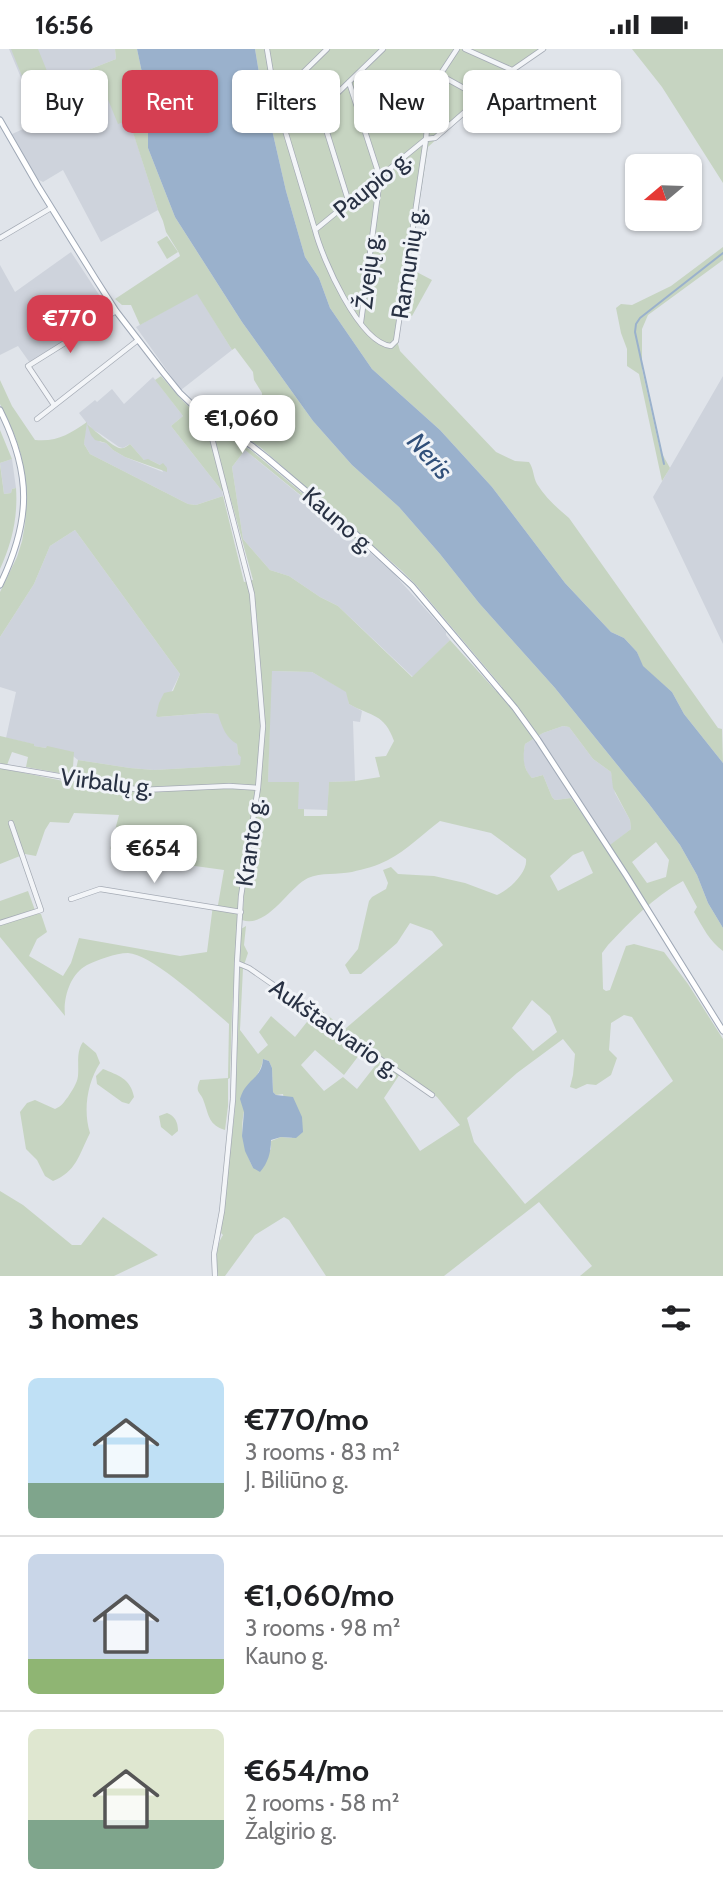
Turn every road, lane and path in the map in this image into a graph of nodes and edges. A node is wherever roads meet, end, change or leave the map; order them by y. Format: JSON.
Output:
{"nodes":[{"id":1,"x":267,"y":49,"type":"edge"},
{"id":2,"x":327,"y":49,"type":"edge"},
{"id":3,"x":383,"y":49,"type":"edge"},
{"id":4,"x":457,"y":49,"type":"edge"},
{"id":5,"x":465,"y":49,"type":"edge"},
{"id":6,"x":543,"y":49,"type":"edge"},
{"id":7,"x":271,"y":70,"type":"edge"},
{"id":8,"x":306,"y":70,"type":"edge"},
{"id":9,"x":443,"y":70,"type":"edge"},
{"id":10,"x":512,"y":70,"type":"joint"},
{"id":11,"x":349,"y":82,"type":"junction"},
{"id":12,"x":463,"y":112,"type":"edge"},
{"id":13,"x":0,"y":120,"type":"edge"},
{"id":14,"x":286,"y":133,"type":"edge"},
{"id":15,"x":427,"y":133,"type":"edge"},
{"id":16,"x":426,"y":139,"type":"junction"},
{"id":17,"x":380,"y":178,"type":"junction"},
{"id":18,"x":349,"y":203,"type":"junction"},
{"id":19,"x":51,"y":208,"type":"junction"},
{"id":20,"x":315,"y":230,"type":"junction"},
{"id":21,"x":0,"y":238,"type":"edge"},
{"id":22,"x":116,"y":311,"type":"junction"},
{"id":23,"x":361,"y":322,"type":"junction"},
{"id":24,"x":138,"y":340,"type":"junction"},
{"id":25,"x":54,"y":405,"type":"junction"},
{"id":26,"x":0,"y":410,"type":"edge"},
{"id":27,"x":37,"y":419,"type":"dead end"},
{"id":28,"x":211,"y":421,"type":"junction"},
{"id":29,"x":0,"y":585,"type":"edge"},
{"id":30,"x":0,"y":766,"type":"edge"},
{"id":31,"x":258,"y":788,"type":"junction"},
{"id":32,"x":11,"y":823,"type":"dead end"},
{"id":33,"x":71,"y":899,"type":"dead end"},
{"id":34,"x":241,"y":912,"type":"junction"},
{"id":35,"x":0,"y":923,"type":"edge"},
{"id":36,"x":237,"y":963,"type":"junction"},
{"id":37,"x":723,"y":1031,"type":"edge"},
{"id":38,"x":432,"y":1095,"type":"dead end"},
{"id":39,"x":215,"y":1276,"type":"edge"}],
"edges":[{"from":1,"to":7,"type":"street"},
{"from":2,"to":8,"type":"street"},
{"from":3,"to":11,"type":"street"},
{"from":4,"to":9,"type":"street"},
{"from":5,"to":10,"type":"street"},
{"from":6,"to":10,"type":"street","name":"Paupio g."},
{"from":11,"to":17,"type":"street"},
{"from":11,"to":18,"type":"street"},
{"from":12,"to":16,"type":"street","name":"Paupio g."},
{"from":13,"to":19,"type":"main road","name":"Kauno g."},
{"from":14,"to":20,"type":"street"},
{"from":15,"to":16,"type":"street"},
{"from":16,"to":17,"type":"street","name":"Paupio g."},
{"from":16,"to":23,"type":"street","name":"Ramunių g."},
{"from":17,"to":18,"type":"street","name":"Paupio g."},
{"from":17,"to":23,"type":"street","name":"Žvejų g."},
{"from":18,"to":20,"type":"street","name":"Paupio g."},
{"from":19,"to":21,"type":"street"},
{"from":19,"to":22,"type":"main road","name":"Kauno g."},
{"from":20,"to":23,"type":"street","name":"Paupio g."},
{"from":22,"to":24,"type":"main road","name":"Kauno g."},
{"from":22,"to":25,"type":"street"},
{"from":24,"to":25,"type":"street"},
{"from":24,"to":28,"type":"main road","name":"Kauno g."},
{"from":25,"to":27,"type":"street"},
{"from":26,"to":29,"type":"main road"},
{"from":28,"to":31,"type":"street","name":"Kranto g."},
{"from":28,"to":37,"type":"main road","name":"Kauno g."},
{"from":30,"to":31,"type":"street","name":"Virbalų g."},
{"from":31,"to":34,"type":"street","name":"Kranto g."},
{"from":32,"to":35,"type":"street"},
{"from":33,"to":34,"type":"street"},
{"from":34,"to":36,"type":"street","name":"Kranto g."},
{"from":36,"to":38,"type":"street","name":"Aukštadvario g."},
{"from":36,"to":39,"type":"street","name":"Kranto g."}]}
